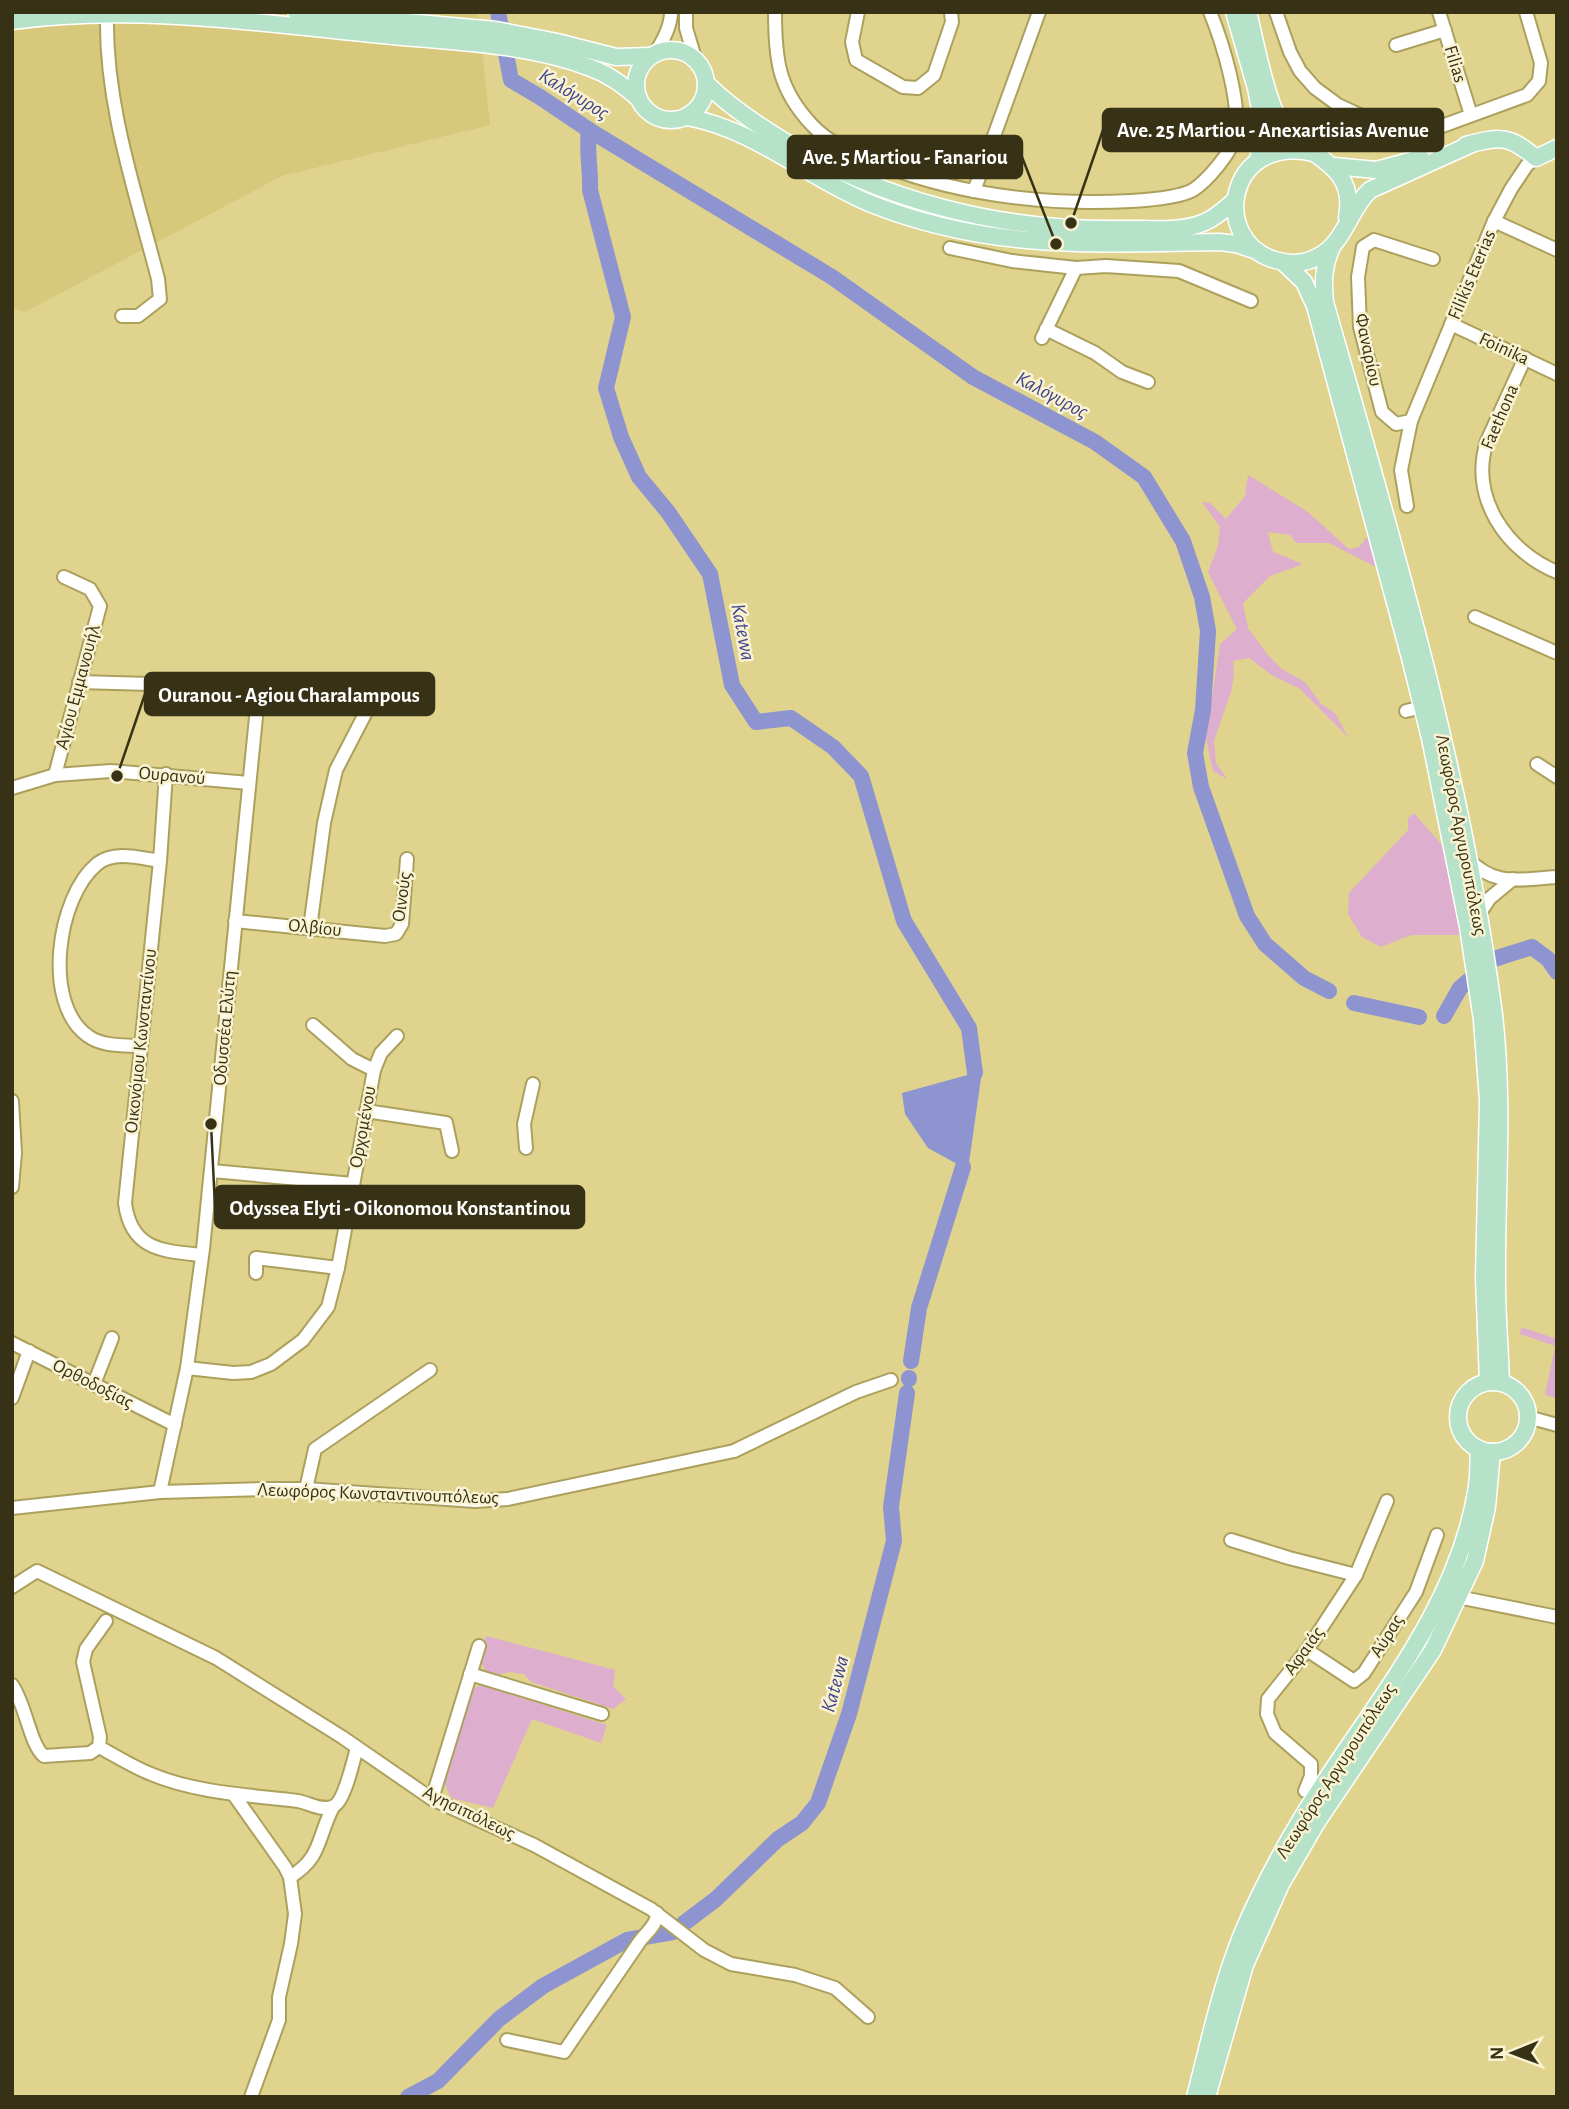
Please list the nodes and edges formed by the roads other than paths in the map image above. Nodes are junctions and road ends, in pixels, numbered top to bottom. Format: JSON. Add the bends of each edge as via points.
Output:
{"nodes":[{"id":1,"x":296,"y":12,"type":"edge"},
{"id":2,"x":671,"y":12,"type":"edge"},
{"id":3,"x":686,"y":12,"type":"edge"},
{"id":4,"x":775,"y":12,"type":"edge"},
{"id":5,"x":858,"y":12,"type":"edge"},
{"id":6,"x":951,"y":12,"type":"edge"},
{"id":7,"x":1039,"y":12,"type":"edge"},
{"id":8,"x":1210,"y":12,"type":"edge"},
{"id":9,"x":1234,"y":12,"type":"edge"},
{"id":10,"x":1248,"y":12,"type":"edge"},
{"id":11,"x":1276,"y":12,"type":"edge"},
{"id":12,"x":1439,"y":12,"type":"edge"},
{"id":13,"x":1526,"y":12,"type":"edge"},
{"id":14,"x":107,"y":15,"type":"junction"},
{"id":15,"x":12,"y":21,"type":"edge"},
{"id":16,"x":1445,"y":30,"type":"junction"},
{"id":17,"x":503,"y":39,"type":"junction"},
{"id":18,"x":1396,"y":45,"type":"dead end"},
{"id":19,"x":653,"y":54,"type":"junction"},
{"id":20,"x":695,"y":58,"type":"junction"},
{"id":21,"x":707,"y":84,"type":"junction"},
{"id":22,"x":639,"y":99,"type":"junction"},
{"id":23,"x":1471,"y":115,"type":"junction"},
{"id":24,"x":687,"y":117,"type":"junction"},
{"id":25,"x":1474,"y":143,"type":"junction"},
{"id":26,"x":1557,"y":148,"type":"edge"},
{"id":27,"x":1314,"y":153,"type":"junction"},
{"id":28,"x":1536,"y":158,"type":"junction"},
{"id":29,"x":1258,"y":159,"type":"junction"},
{"id":30,"x":1334,"y":166,"type":"junction"},
{"id":31,"x":974,"y":191,"type":"junction"},
{"id":32,"x":1235,"y":200,"type":"junction"},
{"id":33,"x":1494,"y":221,"type":"junction"},
{"id":34,"x":1346,"y":226,"type":"junction"},
{"id":35,"x":1332,"y":247,"type":"junction"},
{"id":36,"x":950,"y":248,"type":"dead end"},
{"id":37,"x":1557,"y":250,"type":"edge"},
{"id":38,"x":1257,"y":251,"type":"junction"},
{"id":39,"x":1433,"y":259,"type":"dead end"},
{"id":40,"x":1283,"y":262,"type":"junction"},
{"id":41,"x":1076,"y":268,"type":"junction"},
{"id":42,"x":1251,"y":301,"type":"dead end"},
{"id":43,"x":1320,"y":304,"type":"junction"},
{"id":44,"x":122,"y":316,"type":"dead end"},
{"id":45,"x":1451,"y":324,"type":"junction"},
{"id":46,"x":1525,"y":358,"type":"junction"},
{"id":47,"x":1557,"y":374,"type":"edge"},
{"id":48,"x":1148,"y":382,"type":"dead end"},
{"id":49,"x":1411,"y":421,"type":"junction"},
{"id":50,"x":1407,"y":506,"type":"dead end"},
{"id":51,"x":1557,"y":572,"type":"edge"},
{"id":52,"x":64,"y":578,"type":"dead end"},
{"id":53,"x":1475,"y":617,"type":"dead end"},
{"id":54,"x":1557,"y":653,"type":"edge"},
{"id":55,"x":79,"y":682,"type":"junction"},
{"id":56,"x":345,"y":689,"type":"dead end"},
{"id":57,"x":1536,"y":764,"type":"dead end"},
{"id":58,"x":166,"y":774,"type":"junction"},
{"id":59,"x":55,"y":775,"type":"junction"},
{"id":60,"x":1557,"y":777,"type":"edge"},
{"id":61,"x":249,"y":783,"type":"junction"},
{"id":62,"x":12,"y":788,"type":"edge"},
{"id":63,"x":1467,"y":858,"type":"junction"},
{"id":64,"x":407,"y":859,"type":"dead end"},
{"id":65,"x":160,"y":861,"type":"junction"},
{"id":66,"x":1557,"y":877,"type":"edge"},
{"id":67,"x":1513,"y":879,"type":"junction"},
{"id":68,"x":235,"y":921,"type":"junction"},
{"id":69,"x":1473,"y":922,"type":"junction"},
{"id":70,"x":310,"y":928,"type":"junction"},
{"id":71,"x":396,"y":934,"type":"joint"},
{"id":72,"x":313,"y":1025,"type":"dead end"},
{"id":73,"x":337,"y":1027,"type":"dead end"},
{"id":74,"x":397,"y":1036,"type":"dead end"},
{"id":75,"x":327,"y":1037,"type":"junction"},
{"id":76,"x":141,"y":1046,"type":"junction"},
{"id":77,"x":374,"y":1070,"type":"junction"},
{"id":78,"x":533,"y":1084,"type":"dead end"},
{"id":79,"x":12,"y":1101,"type":"edge"},
{"id":80,"x":366,"y":1111,"type":"junction"},
{"id":81,"x":526,"y":1148,"type":"dead end"},
{"id":82,"x":452,"y":1151,"type":"dead end"},
{"id":83,"x":13,"y":1153,"type":"edge"},
{"id":84,"x":212,"y":1171,"type":"junction"},
{"id":85,"x":353,"y":1184,"type":"junction"},
{"id":86,"x":12,"y":1187,"type":"edge"},
{"id":87,"x":202,"y":1255,"type":"junction"},
{"id":88,"x":338,"y":1268,"type":"junction"},
{"id":89,"x":256,"y":1273,"type":"dead end"},
{"id":90,"x":112,"y":1338,"type":"dead end"},
{"id":91,"x":12,"y":1343,"type":"edge"},
{"id":92,"x":29,"y":1351,"type":"junction"},
{"id":93,"x":187,"y":1368,"type":"junction"},
{"id":94,"x":430,"y":1370,"type":"dead end"},
{"id":95,"x":891,"y":1380,"type":"dead end"},
{"id":96,"x":1495,"y":1382,"type":"junction"},
{"id":97,"x":94,"y":1384,"type":"junction"},
{"id":98,"x":12,"y":1398,"type":"edge"},
{"id":99,"x":1528,"y":1417,"type":"junction"},
{"id":100,"x":175,"y":1425,"type":"junction"},
{"id":101,"x":1557,"y":1425,"type":"edge"},
{"id":102,"x":1486,"y":1451,"type":"junction"},
{"id":103,"x":306,"y":1489,"type":"junction"},
{"id":104,"x":160,"y":1492,"type":"junction"},
{"id":105,"x":1387,"y":1501,"type":"dead end"},
{"id":106,"x":12,"y":1508,"type":"edge"},
{"id":107,"x":1437,"y":1535,"type":"dead end"},
{"id":108,"x":1231,"y":1540,"type":"dead end"},
{"id":109,"x":1356,"y":1575,"type":"junction"},
{"id":110,"x":12,"y":1587,"type":"edge"},
{"id":111,"x":1458,"y":1597,"type":"junction"},
{"id":112,"x":1557,"y":1617,"type":"edge"},
{"id":113,"x":106,"y":1621,"type":"dead end"},
{"id":114,"x":479,"y":1646,"type":"dead end"},
{"id":115,"x":1307,"y":1650,"type":"junction"},
{"id":116,"x":470,"y":1674,"type":"junction"},
{"id":117,"x":12,"y":1685,"type":"edge"},
{"id":118,"x":602,"y":1714,"type":"dead end"},
{"id":119,"x":99,"y":1747,"type":"junction"},
{"id":120,"x":357,"y":1748,"type":"junction"},
{"id":121,"x":1305,"y":1791,"type":"dead end"},
{"id":122,"x":234,"y":1795,"type":"junction"},
{"id":123,"x":432,"y":1799,"type":"junction"},
{"id":124,"x":333,"y":1807,"type":"junction"},
{"id":125,"x":290,"y":1877,"type":"junction"},
{"id":126,"x":657,"y":1913,"type":"junction"},
{"id":127,"x":868,"y":2017,"type":"dead end"},
{"id":128,"x":507,"y":2040,"type":"dead end"},
{"id":129,"x":250,"y":2097,"type":"edge"},
{"id":130,"x":1195,"y":2097,"type":"edge"},
{"id":131,"x":1207,"y":2097,"type":"edge"}],
"edges":[{"from":1,"to":17,"type":"main road"},
{"from":2,"to":19,"type":"street","via":[[663,41]]},
{"from":3,"to":20,"type":"street"},
{"from":4,"to":31,"type":"street","via":[[775,52],[784,83],[813,126],[839,148],[900,173]]},
{"from":5,"to":6,"type":"street","via":[[852,43],[856,60],[903,87],[918,88],[934,75],[952,22]]},
{"from":7,"to":31,"type":"street"},
{"from":8,"to":31,"type":"street","via":[[1237,110],[1235,137],[1224,160],[1193,190],[1156,199],[1094,203]]},
{"from":9,"to":29,"type":"main road","via":[[1265,131]]},
{"from":10,"to":27,"type":"main road","via":[[1273,109],[1288,135]]},
{"from":11,"to":23,"type":"street","via":[[1300,71],[1338,105],[1396,132],[1423,132]]},
{"from":12,"to":16,"type":"street","name":"Filias"},
{"from":13,"to":23,"type":"street","via":[[1541,63],[1539,81],[1527,95]]},
{"from":14,"to":15,"type":"main road"},
{"from":14,"to":17,"type":"main road"},
{"from":14,"to":44,"type":"street","via":[[114,104],[160,299],[138,316]]},
{"from":16,"to":18,"type":"street"},
{"from":16,"to":23,"type":"street","name":"Filias"},
{"from":17,"to":19,"type":"main road","via":[[615,57]]},
{"from":17,"to":22,"type":"main road","via":[[613,77]]},
{"from":19,"to":20,"type":"main road","via":[[674,49]]},
{"from":19,"to":22,"type":"main road","via":[[639,70]]},
{"from":20,"to":21,"type":"main road"},
{"from":21,"to":24,"type":"main road","via":[[705,97]]},
{"from":21,"to":32,"type":"main road","via":[[746,117],[826,165],[904,197],[960,213],[1076,228],[1184,227],[1205,222]]},
{"from":22,"to":24,"type":"main road","via":[[660,118]]},
{"from":24,"to":38,"type":"main road","via":[[742,134],[859,198],[955,230],[1053,243],[1220,242]]},
{"from":25,"to":28,"type":"main road","via":[[1509,139]]},
{"from":25,"to":30,"type":"main road","via":[[1376,170]]},
{"from":25,"to":34,"type":"main road","via":[[1370,190]]},
{"from":26,"to":28,"type":"main road","name":"Filikis Eterias"},
{"from":27,"to":29,"type":"main road","via":[[1295,148]]},
{"from":27,"to":30,"type":"main road"},
{"from":28,"to":33,"type":"street","name":"Filikis Eterias","via":[[1511,189]]},
{"from":29,"to":32,"type":"main road","via":[[1243,177]]},
{"from":30,"to":34,"type":"main road","via":[[1345,184]]},
{"from":32,"to":38,"type":"main road","via":[[1240,228]]},
{"from":33,"to":37,"type":"street"},
{"from":33,"to":45,"type":"street","name":"Filikis Eterias"},
{"from":34,"to":35,"type":"main road"},
{"from":35,"to":40,"type":"main road","via":[[1317,257]]},
{"from":35,"to":43,"type":"main road","via":[[1325,261]]},
{"from":36,"to":41,"type":"street"},
{"from":38,"to":40,"type":"main road"},
{"from":39,"to":49,"type":"street","name":"Φαναρίου","via":[[1374,240],[1363,247],[1357,277],[1360,327],[1382,412],[1396,424]]},
{"from":40,"to":43,"type":"main road"},
{"from":41,"to":42,"type":"street","via":[[1179,271]]},
{"from":41,"to":48,"type":"street","via":[[1044,334],[1096,353],[1122,372]]},
{"from":43,"to":63,"type":"main road","name":"Λεωφόρος Αργυρουπόλεως","via":[[1380,490],[1418,632]]},
{"from":43,"to":69,"type":"main road","name":"Λεωφόρος Αργυρουπόλεως","via":[[1414,709]]},
{"from":45,"to":46,"type":"street","name":"Foinika"},
{"from":45,"to":49,"type":"street","name":"Filikis Eterias"},
{"from":46,"to":47,"type":"street","name":"Foinika"},
{"from":46,"to":51,"type":"street","name":"Faethona","via":[[1488,441],[1483,472],[1498,526],[1519,549]]},
{"from":49,"to":50,"type":"street","name":"Filikis Eterias","via":[[1401,470]]},
{"from":52,"to":55,"type":"street","name":"Αγίου Εμμανουήλ","via":[[90,589],[100,606]]},
{"from":53,"to":54,"type":"street"},
{"from":55,"to":59,"type":"street","name":"Αγίου Εμμανουήλ"},
{"from":55,"to":61,"type":"street","name":"Οδυσσέα Ελύτη","via":[[259,687]]},
{"from":56,"to":70,"type":"street","via":[[365,714],[336,770]]},
{"from":57,"to":60,"type":"street"},
{"from":58,"to":59,"type":"street","name":"Ουρανού"},
{"from":58,"to":61,"type":"street","name":"Ουρανού"},
{"from":58,"to":65,"type":"street","name":"Οικονόμου Κωνσταντίνου"},
{"from":59,"to":62,"type":"street","name":"Ουρανού"},
{"from":61,"to":68,"type":"street","name":"Οδυσσέα Ελύτη"},
{"from":63,"to":67,"type":"street","via":[[1480,872]]},
{"from":63,"to":69,"type":"main road","name":"Λεωφόρος Αργυρουπόλεως"},
{"from":64,"to":71,"type":"street","name":"Οινούς","via":[[402,924]]},
{"from":65,"to":76,"type":"street","name":"Οικονόμου Κωνσταντίνου"},
{"from":65,"to":76,"type":"street","via":[[119,855],[98,863],[77,889],[64,924],[59,962],[72,1018],[87,1036],[103,1044]]},
{"from":66,"to":67,"type":"street"},
{"from":67,"to":69,"type":"street","via":[[1490,898]]},
{"from":68,"to":70,"type":"street","name":"Ολβίου"},
{"from":68,"to":84,"type":"street","name":"Οδυσσέα Ελύτη"},
{"from":69,"to":96,"type":"main road","name":"Λεωφόρος Αργυρουπόλεως","via":[[1500,1101]]},
{"from":70,"to":71,"type":"street","name":"Ολβίου"},
{"from":72,"to":75,"type":"street"},
{"from":73,"to":75,"type":"street"},
{"from":74,"to":77,"type":"street","name":"Ορχομένου"},
{"from":75,"to":77,"type":"street","via":[[352,1059]]},
{"from":76,"to":87,"type":"street","name":"Οικονόμου Κωνσταντίνου","via":[[125,1203],[129,1223],[152,1247]]},
{"from":77,"to":80,"type":"street","name":"Ορχομένου"},
{"from":78,"to":81,"type":"street","via":[[524,1124]]},
{"from":79,"to":83,"type":"street"},
{"from":80,"to":82,"type":"street","via":[[446,1123]]},
{"from":80,"to":85,"type":"street","name":"Ορχομένου"},
{"from":83,"to":86,"type":"street"},
{"from":84,"to":85,"type":"street"},
{"from":84,"to":87,"type":"street","name":"Οδυσσέα Ελύτη"},
{"from":85,"to":88,"type":"street","name":"Ορχομένου"},
{"from":87,"to":93,"type":"street","name":"Οδυσσέα Ελύτη"},
{"from":88,"to":89,"type":"street","via":[[256,1258]]},
{"from":88,"to":93,"type":"street","name":"Ορχομένου","via":[[328,1307],[289,1353],[251,1371]]},
{"from":90,"to":97,"type":"street"},
{"from":91,"to":92,"type":"street","name":"Ορθοδοξίας"},
{"from":92,"to":97,"type":"street","name":"Ορθοδοξίας"},
{"from":92,"to":98,"type":"street"},
{"from":93,"to":100,"type":"street","name":"Οδυσσέα Ελύτη"},
{"from":94,"to":103,"type":"street","via":[[315,1448]]},
{"from":95,"to":103,"type":"street","name":"Λεωφόρος Κωνσταντινουπόλεως","via":[[734,1451],[508,1499],[475,1501]]},
{"from":96,"to":99,"type":"main road","via":[[1520,1393]]},
{"from":96,"to":102,"type":"main road","via":[[1468,1392],[1458,1412],[1463,1434]]},
{"from":97,"to":100,"type":"street","name":"Ορθοδοξίας"},
{"from":99,"to":101,"type":"street"},
{"from":99,"to":102,"type":"main road","via":[[1519,1441]]},
{"from":100,"to":104,"type":"street","name":"Οδυσσέα Ελύτη"},
{"from":102,"to":111,"type":"main road","name":"Λεωφόρος Αργυρουπόλεως","via":[[1487,1507],[1475,1561]]},
{"from":102,"to":130,"type":"main road","name":"Λεωφόρος Αργυρουπόλεως","via":[[1463,1544],[1410,1657],[1302,1817],[1262,1890],[1237,1949]]},
{"from":103,"to":104,"type":"street","name":"Λεωφόρος Κωνσταντινουπόλεως"},
{"from":104,"to":106,"type":"street","name":"Λεωφόρος Κωνσταντινουπόλεως"},
{"from":105,"to":109,"type":"street","name":"Αφαιάς"},
{"from":107,"to":115,"type":"street","name":"Αύρας","via":[[1416,1591],[1364,1673],[1354,1681]]},
{"from":108,"to":109,"type":"street"},
{"from":109,"to":115,"type":"street","name":"Αφαιάς"},
{"from":110,"to":120,"type":"street","name":"Αγησιπόλεως","via":[[37,1571],[216,1658]]},
{"from":111,"to":112,"type":"street"},
{"from":111,"to":131,"type":"main road","name":"Λεωφόρος Αργυρουπόλεως","via":[[1433,1650],[1280,1884],[1245,1965]]},
{"from":113,"to":119,"type":"street","via":[[86,1649],[83,1662]]},
{"from":114,"to":116,"type":"street"},
{"from":115,"to":121,"type":"street","name":"Αφαιάς","via":[[1268,1699],[1267,1714],[1275,1732],[1311,1764]]},
{"from":116,"to":118,"type":"street"},
{"from":116,"to":123,"type":"street"},
{"from":117,"to":119,"type":"street","via":[[26,1712],[36,1750],[44,1756],[90,1753]]},
{"from":119,"to":122,"type":"street","via":[[153,1775]]},
{"from":120,"to":123,"type":"street","name":"Αγησιπόλεως"},
{"from":120,"to":124,"type":"street","via":[[340,1800]]},
{"from":122,"to":124,"type":"street"},
{"from":122,"to":125,"type":"street"},
{"from":123,"to":126,"type":"street","name":"Αγησιπόλεως","via":[[534,1845]]},
{"from":124,"to":125,"type":"street","via":[[313,1858]]},
{"from":125,"to":129,"type":"street","via":[[295,1914],[279,2020]]},
{"from":126,"to":127,"type":"street","name":"Αγησιπόλεως","via":[[704,1950],[731,1964],[795,1975],[835,1988]]},
{"from":126,"to":128,"type":"street","via":[[652,1927],[564,2052]]}]}
